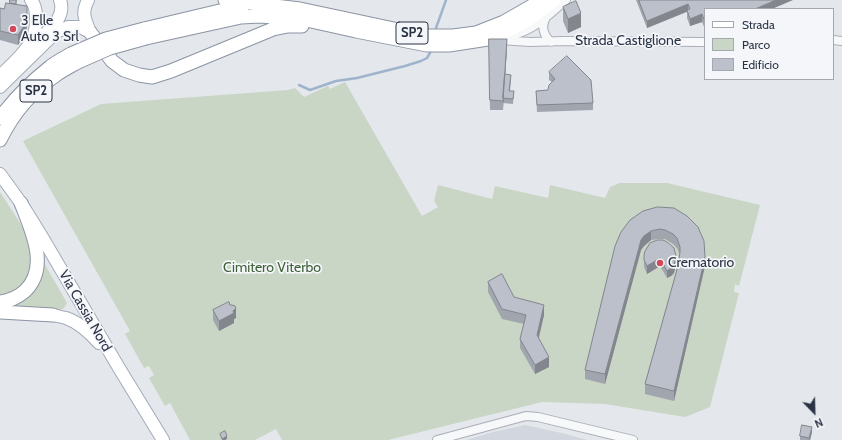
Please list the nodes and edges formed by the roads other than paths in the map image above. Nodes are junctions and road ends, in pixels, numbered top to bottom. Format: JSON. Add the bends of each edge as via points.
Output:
{"nodes":[{"id":1,"x":31,"y":0,"type":"edge"},
{"id":2,"x":60,"y":0,"type":"edge"},
{"id":3,"x":88,"y":0,"type":"edge"},
{"id":4,"x":224,"y":0,"type":"edge"},
{"id":5,"x":538,"y":0,"type":"edge"},
{"id":6,"x":554,"y":0,"type":"edge"},
{"id":7,"x":566,"y":0,"type":"edge"},
{"id":8,"x":272,"y":4,"type":"edge"},
{"id":9,"x":546,"y":16,"type":"junction"},
{"id":10,"x":356,"y":31,"type":"junction"},
{"id":11,"x":90,"y":32,"type":"junction"},
{"id":12,"x":145,"y":33,"type":"junction"},
{"id":13,"x":512,"y":35,"type":"dead end"},
{"id":14,"x":493,"y":40,"type":"junction"},
{"id":15,"x":550,"y":42,"type":"junction"},
{"id":16,"x":704,"y":42,"type":"edge"},
{"id":17,"x":27,"y":49,"type":"junction"},
{"id":18,"x":74,"y":58,"type":"junction"},
{"id":19,"x":0,"y":76,"type":"edge"},
{"id":20,"x":0,"y":87,"type":"edge"},
{"id":21,"x":0,"y":118,"type":"edge"},
{"id":22,"x":2,"y":135,"type":"edge"},
{"id":23,"x":3,"y":178,"type":"edge"},
{"id":24,"x":21,"y":203,"type":"junction"},
{"id":25,"x":75,"y":294,"type":"junction"},
{"id":26,"x":0,"y":302,"type":"edge"},
{"id":27,"x":0,"y":312,"type":"edge"},
{"id":28,"x":53,"y":315,"type":"junction"},
{"id":29,"x":119,"y":368,"type":"junction"},
{"id":30,"x":163,"y":439,"type":"edge"},
{"id":31,"x":437,"y":440,"type":"edge"},
{"id":32,"x":633,"y":440,"type":"edge"}],
"edges":[{"from":1,"to":17,"type":"main road","via":[[36,11],[37,23]]},
{"from":2,"to":17,"type":"main road","via":[[61,12],[58,21]]},
{"from":3,"to":11,"type":"main road","via":[[84,16]]},
{"from":4,"to":8,"type":"highway","number":"SP2"},
{"from":5,"to":8,"type":"highway","number":"SP2","via":[[504,22],[476,33],[453,36],[427,36]]},
{"from":6,"to":14,"type":"highway","number":"SP2","via":[[529,19]]},
{"from":7,"to":9,"type":"street"},
{"from":8,"to":12,"type":"highway","number":"SP2","via":[[228,9]]},
{"from":9,"to":13,"type":"street","via":[[530,28]]},
{"from":9,"to":15,"type":"street","via":[[543,30]]},
{"from":10,"to":11,"type":"highway","via":[[302,26],[273,29],[152,77],[124,70],[112,61]]},
{"from":10,"to":12,"type":"highway","number":"SP2","via":[[302,19],[260,16]]},
{"from":10,"to":14,"type":"highway","number":"SP2","via":[[427,45]]},
{"from":11,"to":20,"type":"main road","via":[[80,27],[68,27],[56,32]]},
{"from":12,"to":18,"type":"highway","number":"SP2","bridge":true,"via":[[110,48]]},
{"from":14,"to":15,"type":"street","name":"Strada Castiglione"},
{"from":15,"to":16,"type":"street","name":"Strada Castiglione"},
{"from":17,"to":19,"type":"main road"},
{"from":18,"to":21,"type":"highway","number":"SP2","via":[[51,66],[15,98]]},
{"from":18,"to":22,"type":"highway","number":"SP2","via":[[22,106]]},
{"from":23,"to":24,"type":"main road","name":"Via Cassia Nord"},
{"from":24,"to":25,"type":"main road","name":"Via Cassia Nord"},
{"from":24,"to":26,"type":"highway","via":[[38,255],[36,271],[31,285],[21,294]]},
{"from":25,"to":28,"type":"main road","via":[[74,304],[70,310]]},
{"from":25,"to":29,"type":"main road","name":"Via Cassia Nord"},
{"from":27,"to":28,"type":"highway"},
{"from":28,"to":29,"type":"main road","via":[[67,318],[93,336]]},
{"from":29,"to":30,"type":"main road","name":"Via Cassia Nord"},
{"from":31,"to":32,"type":"street","via":[[526,416]]}]}
